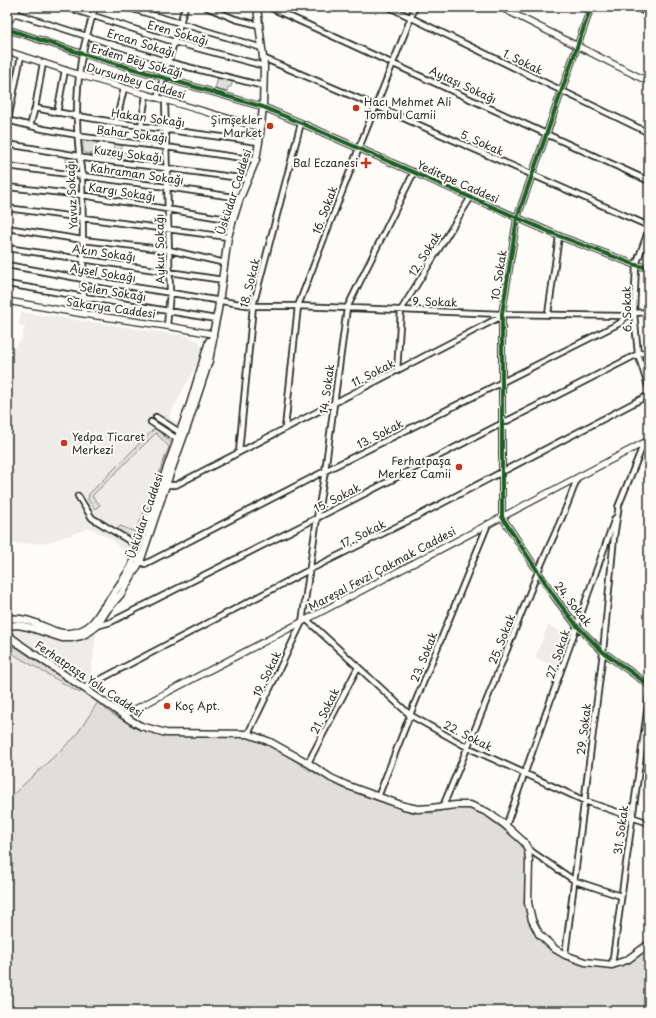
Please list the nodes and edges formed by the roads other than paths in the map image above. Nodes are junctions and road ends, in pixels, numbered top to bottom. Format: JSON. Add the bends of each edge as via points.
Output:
{"nodes":[{"id":1,"x":66,"y":7,"type":"edge"},
{"id":2,"x":95,"y":7,"type":"edge"},
{"id":3,"x":126,"y":7,"type":"edge"},
{"id":4,"x":185,"y":7,"type":"edge"},
{"id":5,"x":206,"y":7,"type":"edge"},
{"id":6,"x":257,"y":7,"type":"edge"},
{"id":7,"x":269,"y":7,"type":"edge"},
{"id":8,"x":389,"y":7,"type":"edge"},
{"id":9,"x":415,"y":7,"type":"edge"},
{"id":10,"x":500,"y":7,"type":"edge"},
{"id":11,"x":591,"y":7,"type":"edge"},
{"id":12,"x":635,"y":7,"type":"edge"},
{"id":13,"x":16,"y":9,"type":"edge"},
{"id":14,"x":649,"y":14,"type":"edge"},
{"id":15,"x":93,"y":16,"type":"junction"},
{"id":16,"x":411,"y":17,"type":"junction"},
{"id":17,"x":180,"y":23,"type":"junction"},
{"id":18,"x":7,"y":24,"type":"edge"},
{"id":19,"x":259,"y":25,"type":"junction"},
{"id":20,"x":7,"y":29,"type":"edge"},
{"id":21,"x":88,"y":36,"type":"junction"},
{"id":22,"x":174,"y":42,"type":"junction"},
{"id":23,"x":577,"y":46,"type":"junction"},
{"id":24,"x":262,"y":48,"type":"junction"},
{"id":25,"x":7,"y":51,"type":"edge"},
{"id":26,"x":83,"y":54,"type":"junction"},
{"id":27,"x":21,"y":56,"type":"junction"},
{"id":28,"x":263,"y":58,"type":"junction"},
{"id":29,"x":168,"y":62,"type":"junction"},
{"id":30,"x":43,"y":63,"type":"junction"},
{"id":31,"x":393,"y":63,"type":"junction"},
{"id":32,"x":264,"y":66,"type":"junction"},
{"id":33,"x":65,"y":70,"type":"junction"},
{"id":34,"x":80,"y":75,"type":"junction"},
{"id":35,"x":163,"y":78,"type":"junction"},
{"id":36,"x":649,"y":82,"type":"edge"},
{"id":37,"x":263,"y":86,"type":"junction"},
{"id":38,"x":124,"y":88,"type":"junction"},
{"id":39,"x":562,"y":90,"type":"junction"},
{"id":40,"x":146,"y":95,"type":"junction"},
{"id":41,"x":157,"y":98,"type":"junction"},
{"id":42,"x":165,"y":100,"type":"junction"},
{"id":43,"x":376,"y":106,"type":"junction"},
{"id":44,"x":263,"y":107,"type":"junction"},
{"id":45,"x":35,"y":108,"type":"junction"},
{"id":46,"x":58,"y":113,"type":"junction"},
{"id":47,"x":78,"y":117,"type":"junction"},
{"id":48,"x":7,"y":120,"type":"edge"},
{"id":49,"x":116,"y":123,"type":"junction"},
{"id":50,"x":301,"y":123,"type":"junction"},
{"id":51,"x":30,"y":126,"type":"junction"},
{"id":52,"x":141,"y":126,"type":"junction"},
{"id":53,"x":261,"y":128,"type":"junction"},
{"id":54,"x":165,"y":129,"type":"junction"},
{"id":55,"x":649,"y":133,"type":"edge"},
{"id":56,"x":546,"y":134,"type":"junction"},
{"id":57,"x":78,"y":135,"type":"junction"},
{"id":58,"x":259,"y":142,"type":"junction"},
{"id":59,"x":7,"y":144,"type":"edge"},
{"id":60,"x":166,"y":147,"type":"junction"},
{"id":61,"x":359,"y":148,"type":"junction"},
{"id":62,"x":79,"y":156,"type":"junction"},
{"id":63,"x":256,"y":160,"type":"junction"},
{"id":64,"x":7,"y":166,"type":"edge"},
{"id":65,"x":166,"y":168,"type":"junction"},
{"id":66,"x":414,"y":172,"type":"junction"},
{"id":67,"x":532,"y":175,"type":"junction"},
{"id":68,"x":82,"y":176,"type":"junction"},
{"id":69,"x":247,"y":180,"type":"junction"},
{"id":70,"x":649,"y":181,"type":"edge"},
{"id":71,"x":167,"y":187,"type":"junction"},
{"id":72,"x":7,"y":188,"type":"edge"},
{"id":73,"x":82,"y":195,"type":"junction"},
{"id":74,"x":240,"y":198,"type":"junction"},
{"id":75,"x":471,"y":198,"type":"junction"},
{"id":76,"x":7,"y":208,"type":"edge"},
{"id":77,"x":168,"y":209,"type":"junction"},
{"id":78,"x":83,"y":218,"type":"junction"},
{"id":79,"x":517,"y":218,"type":"junction"},
{"id":80,"x":233,"y":220,"type":"junction"},
{"id":81,"x":649,"y":227,"type":"edge"},
{"id":82,"x":7,"y":228,"type":"edge"},
{"id":83,"x":168,"y":230,"type":"junction"},
{"id":84,"x":558,"y":236,"type":"junction"},
{"id":85,"x":228,"y":237,"type":"junction"},
{"id":86,"x":83,"y":240,"type":"junction"},
{"id":87,"x":7,"y":248,"type":"edge"},
{"id":88,"x":168,"y":250,"type":"junction"},
{"id":89,"x":83,"y":259,"type":"junction"},
{"id":90,"x":225,"y":263,"type":"junction"},
{"id":91,"x":7,"y":265,"type":"edge"},
{"id":92,"x":636,"y":265,"type":"junction"},
{"id":93,"x":649,"y":268,"type":"edge"},
{"id":94,"x":169,"y":272,"type":"junction"},
{"id":95,"x":83,"y":279,"type":"junction"},
{"id":96,"x":222,"y":280,"type":"junction"},
{"id":97,"x":7,"y":284,"type":"edge"},
{"id":98,"x":170,"y":292,"type":"junction"},
{"id":99,"x":84,"y":297,"type":"junction"},
{"id":100,"x":7,"y":301,"type":"edge"},
{"id":101,"x":220,"y":301,"type":"junction"},
{"id":102,"x":29,"y":305,"type":"junction"},
{"id":103,"x":7,"y":306,"type":"edge"},
{"id":104,"x":253,"y":306,"type":"junction"},
{"id":105,"x":298,"y":306,"type":"junction"},
{"id":106,"x":347,"y":308,"type":"junction"},
{"id":107,"x":401,"y":310,"type":"junction"},
{"id":108,"x":168,"y":311,"type":"junction"},
{"id":109,"x":649,"y":312,"type":"edge"},
{"id":110,"x":84,"y":314,"type":"junction"},
{"id":111,"x":548,"y":314,"type":"junction"},
{"id":112,"x":634,"y":314,"type":"junction"},
{"id":113,"x":502,"y":315,"type":"junction"},
{"id":114,"x":626,"y":316,"type":"junction"},
{"id":115,"x":216,"y":318,"type":"junction"},
{"id":116,"x":167,"y":326,"type":"junction"},
{"id":117,"x":213,"y":334,"type":"junction"},
{"id":118,"x":649,"y":351,"type":"edge"},
{"id":119,"x":638,"y":354,"type":"junction"},
{"id":120,"x":397,"y":371,"type":"junction"},
{"id":121,"x":503,"y":382,"type":"junction"},
{"id":122,"x":649,"y":388,"type":"edge"},
{"id":123,"x":649,"y":395,"type":"edge"},
{"id":124,"x":334,"y":403,"type":"junction"},
{"id":125,"x":156,"y":417,"type":"dead end"},
{"id":126,"x":151,"y":422,"type":"dead end"},
{"id":127,"x":502,"y":423,"type":"junction"},
{"id":128,"x":285,"y":428,"type":"junction"},
{"id":129,"x":182,"y":433,"type":"junction"},
{"id":130,"x":180,"y":440,"type":"junction"},
{"id":131,"x":646,"y":442,"type":"edge"},
{"id":132,"x":239,"y":452,"type":"junction"},
{"id":133,"x":325,"y":471,"type":"junction"},
{"id":134,"x":502,"y":472,"type":"junction"},
{"id":135,"x":577,"y":478,"type":"junction"},
{"id":136,"x":166,"y":485,"type":"junction"},
{"id":137,"x":78,"y":496,"type":"dead end"},
{"id":138,"x":619,"y":505,"type":"junction"},
{"id":139,"x":502,"y":517,"type":"junction"},
{"id":140,"x":152,"y":518,"type":"junction"},
{"id":141,"x":317,"y":518,"type":"junction"},
{"id":142,"x":488,"y":524,"type":"junction"},
{"id":143,"x":138,"y":546,"type":"junction"},
{"id":144,"x":134,"y":558,"type":"junction"},
{"id":145,"x":140,"y":562,"type":"junction"},
{"id":146,"x":309,"y":570,"type":"junction"},
{"id":147,"x":538,"y":572,"type":"junction"},
{"id":148,"x":7,"y":619,"type":"edge"},
{"id":149,"x":304,"y":620,"type":"junction"},
{"id":150,"x":7,"y":626,"type":"edge"},
{"id":151,"x":97,"y":626,"type":"junction"},
{"id":152,"x":577,"y":626,"type":"junction"},
{"id":153,"x":7,"y":635,"type":"edge"},
{"id":154,"x":7,"y":639,"type":"edge"},
{"id":155,"x":18,"y":643,"type":"junction"},
{"id":156,"x":603,"y":652,"type":"junction"},
{"id":157,"x":358,"y":667,"type":"junction"},
{"id":158,"x":649,"y":685,"type":"edge"},
{"id":159,"x":84,"y":688,"type":"junction"},
{"id":160,"x":649,"y":697,"type":"edge"},
{"id":161,"x":410,"y":715,"type":"junction"},
{"id":162,"x":124,"y":716,"type":"junction"},
{"id":163,"x":248,"y":734,"type":"junction"},
{"id":164,"x":468,"y":748,"type":"junction"},
{"id":165,"x":308,"y":763,"type":"junction"},
{"id":166,"x":525,"y":773,"type":"junction"},
{"id":167,"x":378,"y":797,"type":"junction"},
{"id":168,"x":585,"y":801,"type":"junction"},
{"id":169,"x":443,"y":806,"type":"junction"},
{"id":170,"x":632,"y":818,"type":"junction"},
{"id":171,"x":649,"y":823,"type":"edge"},
{"id":172,"x":506,"y":826,"type":"junction"},
{"id":173,"x":528,"y":849,"type":"junction"},
{"id":174,"x":575,"y":881,"type":"junction"},
{"id":175,"x":621,"y":896,"type":"junction"},
{"id":176,"x":649,"y":944,"type":"edge"},
{"id":177,"x":566,"y":955,"type":"junction"},
{"id":178,"x":612,"y":965,"type":"junction"}],
"edges":[{"from":1,"to":15,"type":"street","name":"Eren Sokağı"},
{"from":2,"to":15,"type":"street","name":"Yavuz Sokağı"},
{"from":3,"to":17,"type":"street"},
{"from":4,"to":17,"type":"street"},
{"from":5,"to":19,"type":"street","via":[[235,19]]},
{"from":6,"to":19,"type":"main road","name":"Üsküdar Caddesi"},
{"from":7,"to":31,"type":"street","name":"Aytaşı Sokağı"},
{"from":8,"to":16,"type":"street","name":"1. Sokak"},
{"from":9,"to":16,"type":"street","name":"16. Sokak"},
{"from":10,"to":23,"type":"street"},
{"from":11,"to":23,"type":"street","name":"10. Sokak"},
{"from":12,"to":14,"type":"street"},
{"from":13,"to":18,"type":"street"},
{"from":13,"to":21,"type":"street","name":"Ercan Sokağı"},
{"from":15,"to":21,"type":"street","name":"Yavuz Sokağı"},
{"from":15,"to":22,"type":"street","name":"Eren Sokağı"},
{"from":16,"to":31,"type":"street","name":"16. Sokak"},
{"from":16,"to":39,"type":"street","name":"1. Sokak"},
{"from":17,"to":22,"type":"street"},
{"from":17,"to":24,"type":"street"},
{"from":19,"to":24,"type":"main road","name":"Üsküdar Caddesi"},
{"from":20,"to":26,"type":"street","name":"Erdem Bey Sokağı"},
{"from":21,"to":26,"type":"street","name":"Yavuz Sokağı"},
{"from":21,"to":29,"type":"street","name":"Ercan Sokağı"},
{"from":22,"to":29,"type":"street"},
{"from":22,"to":32,"type":"street","name":"Eren Sokağı"},
{"from":23,"to":36,"type":"street"},
{"from":23,"to":39,"type":"street","name":"10. Sokak"},
{"from":24,"to":28,"type":"main road","name":"Üsküdar Caddesi"},
{"from":25,"to":27,"type":"street","name":"Dursunbey Caddesi"},
{"from":26,"to":34,"type":"street","name":"Yavuz Sokağı"},
{"from":26,"to":35,"type":"street","name":"Erdem Bey Sokağı"},
{"from":27,"to":30,"type":"street","name":"Dursunbey Caddesi"},
{"from":27,"to":48,"type":"street"},
{"from":28,"to":32,"type":"main road","name":"Üsküdar Caddesi"},
{"from":28,"to":43,"type":"street","name":"5. Sokak"},
{"from":29,"to":35,"type":"street"},
{"from":29,"to":37,"type":"street","name":"Ercan Sokağı"},
{"from":30,"to":33,"type":"street","name":"Dursunbey Caddesi"},
{"from":30,"to":45,"type":"street"},
{"from":31,"to":43,"type":"street","name":"16. Sokak"},
{"from":31,"to":56,"type":"street","name":"Aytaşı Sokağı"},
{"from":32,"to":37,"type":"main road","name":"Üsküdar Caddesi"},
{"from":33,"to":34,"type":"street","name":"Dursunbey Caddesi"},
{"from":33,"to":46,"type":"street"},
{"from":34,"to":38,"type":"street","name":"Dursunbey Caddesi"},
{"from":34,"to":47,"type":"street","name":"Yavuz Sokağı"},
{"from":35,"to":41,"type":"street"},
{"from":35,"to":44,"type":"street","name":"Erdem Bey Sokağı"},
{"from":37,"to":44,"type":"main road","name":"Üsküdar Caddesi"},
{"from":38,"to":40,"type":"street","name":"Dursunbey Caddesi"},
{"from":38,"to":49,"type":"street"},
{"from":39,"to":55,"type":"street","name":"1. Sokak"},
{"from":39,"to":56,"type":"street","name":"10. Sokak"},
{"from":40,"to":41,"type":"street","name":"Dursunbey Caddesi"},
{"from":40,"to":52,"type":"street"},
{"from":41,"to":42,"type":"street","name":"Dursunbey Caddesi"},
{"from":42,"to":53,"type":"street","name":"Dursunbey Caddesi"},
{"from":42,"to":54,"type":"street","name":"Aykut Sokağı"},
{"from":43,"to":61,"type":"street","name":"16. Sokak"},
{"from":43,"to":67,"type":"street","name":"5. Sokak"},
{"from":44,"to":50,"type":"street","name":"Yeditepe Caddesi"},
{"from":44,"to":53,"type":"main road","name":"Üsküdar Caddesi"},
{"from":45,"to":46,"type":"street","name":"Hakan Sokağı"},
{"from":45,"to":51,"type":"street"},
{"from":46,"to":47,"type":"street","name":"Hakan Sokağı"},
{"from":47,"to":49,"type":"street","name":"Hakan Sokağı"},
{"from":47,"to":57,"type":"street","name":"Yavuz Sokağı"},
{"from":48,"to":51,"type":"street","name":"Bahar Sokağı"},
{"from":49,"to":52,"type":"street","name":"Hakan Sokağı"},
{"from":50,"to":61,"type":"street","name":"Yeditepe Caddesi"},
{"from":50,"to":104,"type":"street","name":"18. Sokak"},
{"from":51,"to":57,"type":"street","name":"Bahar Sokağı"},
{"from":52,"to":54,"type":"street","name":"Hakan Sokağı"},
{"from":53,"to":58,"type":"main road","name":"Üsküdar Caddesi"},
{"from":54,"to":58,"type":"street","name":"Hakan Sokağı"},
{"from":54,"to":60,"type":"street","name":"Aykut Sokağı"},
{"from":56,"to":67,"type":"street","name":"10. Sokak"},
{"from":56,"to":70,"type":"street","name":"Aytaşı Sokağı"},
{"from":57,"to":60,"type":"street","name":"Bahar Sokağı"},
{"from":57,"to":62,"type":"street","name":"Yavuz Sokağı"},
{"from":58,"to":63,"type":"main road","name":"Üsküdar Caddesi"},
{"from":59,"to":62,"type":"street","name":"Kuzey Sokağı"},
{"from":60,"to":63,"type":"street","name":"Bahar Sokağı"},
{"from":60,"to":65,"type":"street","name":"Aykut Sokağı"},
{"from":61,"to":66,"type":"street","name":"Yeditepe Caddesi"},
{"from":61,"to":105,"type":"street","name":"16. Sokak"},
{"from":62,"to":65,"type":"street","name":"Kuzey Sokağı"},
{"from":62,"to":68,"type":"street","name":"Yavuz Sokağı"},
{"from":63,"to":69,"type":"main road","name":"Üsküdar Caddesi"},
{"from":64,"to":68,"type":"street","name":"Kahraman Sokağı"},
{"from":65,"to":69,"type":"street","name":"Kuzey Sokağı"},
{"from":65,"to":71,"type":"street","name":"Aykut Sokağı"},
{"from":66,"to":75,"type":"street","name":"Yeditepe Caddesi"},
{"from":66,"to":106,"type":"street","name":"14. Sokak"},
{"from":67,"to":79,"type":"street","name":"10. Sokak"},
{"from":67,"to":81,"type":"street","name":"5. Sokak"},
{"from":68,"to":71,"type":"street","name":"Kahraman Sokağı"},
{"from":68,"to":73,"type":"street","name":"Yavuz Sokağı"},
{"from":69,"to":74,"type":"main road","name":"Üsküdar Caddesi"},
{"from":71,"to":74,"type":"street","name":"Kahraman Sokağı"},
{"from":71,"to":77,"type":"street","name":"Aykut Sokağı"},
{"from":72,"to":73,"type":"street","name":"Kargı Sokağı"},
{"from":73,"to":77,"type":"street","name":"Kargı Sokağı"},
{"from":73,"to":78,"type":"street","name":"Yavuz Sokağı"},
{"from":74,"to":80,"type":"main road","name":"Üsküdar Caddesi"},
{"from":75,"to":79,"type":"street","name":"Yeditepe Caddesi"},
{"from":75,"to":107,"type":"street","name":"12. Sokak"},
{"from":76,"to":78,"type":"street"},
{"from":77,"to":80,"type":"street","name":"Kargı Sokağı"},
{"from":77,"to":83,"type":"street","name":"Aykut Sokağı"},
{"from":78,"to":83,"type":"street"},
{"from":78,"to":86,"type":"street","name":"Yavuz Sokağı"},
{"from":79,"to":84,"type":"street","name":"Yeditepe Caddesi"},
{"from":79,"to":113,"type":"street","name":"10. Sokak"},
{"from":80,"to":85,"type":"main road","name":"Üsküdar Caddesi"},
{"from":81,"to":92,"type":"street","name":"6. Sokak"},
{"from":82,"to":86,"type":"street"},
{"from":83,"to":85,"type":"street"},
{"from":83,"to":88,"type":"street","name":"Aykut Sokağı"},
{"from":84,"to":92,"type":"street","name":"Yeditepe Caddesi"},
{"from":84,"to":111,"type":"street"},
{"from":85,"to":90,"type":"main road","name":"Üsküdar Caddesi"},
{"from":86,"to":88,"type":"street"},
{"from":86,"to":89,"type":"street","name":"Yavuz Sokağı"},
{"from":87,"to":89,"type":"street","name":"Akın Sokağı"},
{"from":88,"to":90,"type":"street"},
{"from":88,"to":94,"type":"street","name":"Aykut Sokağı"},
{"from":89,"to":94,"type":"street","name":"Akın Sokağı"},
{"from":89,"to":95,"type":"street","name":"Yavuz Sokağı"},
{"from":90,"to":96,"type":"main road","name":"Üsküdar Caddesi"},
{"from":91,"to":95,"type":"street","name":"Aysel Sokağı"},
{"from":92,"to":93,"type":"street","name":"Yeditepe Caddesi"},
{"from":92,"to":112,"type":"street","name":"6. Sokak"},
{"from":94,"to":96,"type":"street","name":"Akın Sokağı"},
{"from":94,"to":98,"type":"street","name":"Aykut Sokağı"},
{"from":95,"to":98,"type":"street","name":"Aysel Sokağı"},
{"from":95,"to":99,"type":"street","name":"Yavuz Sokağı"},
{"from":96,"to":101,"type":"main road","name":"Üsküdar Caddesi"},
{"from":97,"to":99,"type":"street","name":"Selen Sokağı"},
{"from":98,"to":101,"type":"street","name":"Aysel Sokağı"},
{"from":98,"to":108,"type":"street","name":"Aykut Sokağı"},
{"from":99,"to":108,"type":"street","name":"Selen Sokağı"},
{"from":99,"to":110,"type":"street","name":"Yavuz Sokağı"},
{"from":100,"to":102,"type":"street","name":"Sakarya Caddesi"},
{"from":101,"to":104,"type":"street","name":"9. Sokak"},
{"from":101,"to":115,"type":"main road","name":"Üsküdar Caddesi"},
{"from":102,"to":103,"type":"street"},
{"from":102,"to":110,"type":"street","name":"Sakarya Caddesi"},
{"from":104,"to":105,"type":"street","name":"9. Sokak"},
{"from":104,"to":132,"type":"street","name":"18. Sokak"},
{"from":105,"to":106,"type":"street","name":"9. Sokak"},
{"from":105,"to":128,"type":"street","name":"16. Sokak"},
{"from":106,"to":107,"type":"street","name":"9. Sokak"},
{"from":106,"to":124,"type":"street","name":"14. Sokak"},
{"from":107,"to":113,"type":"street","name":"9. Sokak"},
{"from":107,"to":120,"type":"street","name":"12. Sokak"},
{"from":108,"to":115,"type":"street","name":"Selen Sokağı"},
{"from":108,"to":116,"type":"street","name":"Aykut Sokağı"},
{"from":109,"to":112,"type":"street","name":"9. Sokak"},
{"from":110,"to":116,"type":"street","name":"Sakarya Caddesi"},
{"from":111,"to":113,"type":"street","name":"9. Sokak"},
{"from":111,"to":114,"type":"street","name":"9. Sokak"},
{"from":112,"to":114,"type":"street","name":"9. Sokak"},
{"from":112,"to":119,"type":"street","name":"6. Sokak"},
{"from":113,"to":120,"type":"street","name":"11. Sokak"},
{"from":113,"to":121,"type":"street","name":"10. Sokak"},
{"from":114,"to":121,"type":"street","name":"13. Sokak","via":[[620,323]]},
{"from":115,"to":117,"type":"main road","name":"Üsküdar Caddesi"},
{"from":116,"to":117,"type":"street","name":"Sakarya Caddesi"},
{"from":117,"to":129,"type":"main road","name":"Üsküdar Caddesi"},
{"from":118,"to":119,"type":"street","name":"15. Sokak"},
{"from":119,"to":122,"type":"street","name":"6. Sokak"},
{"from":119,"to":127,"type":"street","name":"15. Sokak"},
{"from":120,"to":124,"type":"street","name":"11. Sokak"},
{"from":121,"to":127,"type":"street","name":"10. Sokak"},
{"from":121,"to":133,"type":"street","name":"13. Sokak"},
{"from":123,"to":134,"type":"street","name":"17. Sokak"},
{"from":124,"to":128,"type":"street","name":"11. Sokak"},
{"from":124,"to":133,"type":"street","name":"14. Sokak"},
{"from":125,"to":129,"type":"street"},
{"from":126,"to":130,"type":"street"},
{"from":127,"to":134,"type":"street","name":"10. Sokak"},
{"from":127,"to":141,"type":"street","name":"15. Sokak"},
{"from":128,"to":132,"type":"street","name":"11. Sokak"},
{"from":129,"to":130,"type":"main road","name":"Üsküdar Caddesi"},
{"from":130,"to":136,"type":"main road","name":"Üsküdar Caddesi"},
{"from":130,"to":140,"type":"main road","name":"Üsküdar Caddesi"},
{"from":131,"to":135,"type":"street","name":"Mareşal Fevzi Çakmak Caddesi"},
{"from":131,"to":138,"type":"street","name":"27. Sokak"},
{"from":132,"to":136,"type":"street","name":"11. Sokak","via":[[176,485]]},
{"from":133,"to":141,"type":"street","name":"14. Sokak"},
{"from":133,"to":145,"type":"street","name":"13. Sokak","via":[[144,564]]},
{"from":134,"to":139,"type":"street","name":"10. Sokak"},
{"from":134,"to":146,"type":"street","name":"17. Sokak","via":[[412,520]]},
{"from":135,"to":139,"type":"street","name":"Mareşal Fevzi Çakmak Caddesi"},
{"from":135,"to":147,"type":"street","name":"25. Sokak"},
{"from":136,"to":140,"type":"main road","name":"Üsküdar Caddesi"},
{"from":137,"to":143,"type":"street","via":[[92,518]]},
{"from":138,"to":152,"type":"street","name":"27. Sokak"},
{"from":138,"to":156,"type":"street","name":"29. Sokak"},
{"from":139,"to":142,"type":"street","name":"Mareşal Fevzi Çakmak Caddesi"},
{"from":139,"to":147,"type":"street","name":"24. Sokak"},
{"from":140,"to":143,"type":"main road","name":"Üsküdar Caddesi"},
{"from":140,"to":145,"type":"main road","name":"Üsküdar Caddesi"},
{"from":141,"to":146,"type":"street","name":"14. Sokak"},
{"from":141,"to":151,"type":"street","name":"15. Sokak","via":[[110,622]]},
{"from":142,"to":149,"type":"street","name":"Mareşal Fevzi Çakmak Caddesi"},
{"from":142,"to":161,"type":"street","name":"23. Sokak"},
{"from":143,"to":144,"type":"main road","name":"Üsküdar Caddesi"},
{"from":144,"to":145,"type":"street"},
{"from":144,"to":148,"type":"main road","name":"Üsküdar Caddesi","via":[[119,586],[94,622],[86,628],[60,633],[28,620]]},
{"from":145,"to":151,"type":"main road","name":"Üsküdar Caddesi","via":[[121,594]]},
{"from":146,"to":149,"type":"street","name":"14. Sokak"},
{"from":146,"to":159,"type":"street","name":"17. Sokak"},
{"from":147,"to":152,"type":"street","name":"24. Sokak"},
{"from":147,"to":164,"type":"street","name":"25. Sokak"},
{"from":149,"to":157,"type":"street","name":"22. Sokak"},
{"from":149,"to":162,"type":"street","name":"Mareşal Fevzi Çakmak Caddesi"},
{"from":149,"to":163,"type":"street","name":"19. Sokak"},
{"from":150,"to":151,"type":"main road","name":"Üsküdar Caddesi","via":[[28,627],[62,638],[81,636]]},
{"from":152,"to":156,"type":"street","name":"24. Sokak"},
{"from":152,"to":166,"type":"street","name":"27. Sokak"},
{"from":153,"to":155,"type":"main road"},
{"from":154,"to":155,"type":"main road"},
{"from":155,"to":159,"type":"main road","name":"Ferhatpaşa Yolu Caddesi"},
{"from":156,"to":158,"type":"street","name":"24. Sokak"},
{"from":156,"to":168,"type":"street","name":"29. Sokak"},
{"from":157,"to":161,"type":"street","name":"22. Sokak"},
{"from":157,"to":165,"type":"street","name":"21. Sokak"},
{"from":159,"to":162,"type":"main road","name":"Ferhatpaşa Yolu Caddesi"},
{"from":160,"to":170,"type":"street","name":"31. Sokak"},
{"from":161,"to":164,"type":"street","name":"22. Sokak"},
{"from":161,"to":167,"type":"street","name":"23. Sokak"},
{"from":162,"to":163,"type":"main road","name":"Ferhatpaşa Yolu Caddesi","via":[[141,726],[166,733]]},
{"from":163,"to":165,"type":"main road","name":"Ferhatpaşa Yolu Caddesi","via":[[268,741]]},
{"from":164,"to":166,"type":"street","name":"22. Sokak"},
{"from":164,"to":169,"type":"street","name":"25. Sokak"},
{"from":165,"to":167,"type":"main road","name":"Ferhatpaşa Yolu Caddesi","via":[[331,778]]},
{"from":166,"to":168,"type":"street","name":"22. Sokak"},
{"from":166,"to":172,"type":"street","name":"27. Sokak"},
{"from":167,"to":169,"type":"main road","name":"Ferhatpaşa Yolu Caddesi","via":[[418,809]]},
{"from":168,"to":170,"type":"street","name":"22. Sokak"},
{"from":168,"to":174,"type":"street","name":"29. Sokak"},
{"from":169,"to":172,"type":"main road","name":"Ferhatpaşa Yolu Caddesi","via":[[470,805],[487,812]]},
{"from":170,"to":171,"type":"street","name":"22. Sokak"},
{"from":170,"to":175,"type":"street","name":"31. Sokak"},
{"from":172,"to":173,"type":"main road","name":"Ferhatpaşa Yolu Caddesi"},
{"from":173,"to":174,"type":"street"},
{"from":173,"to":177,"type":"main road","via":[[528,903],[532,920],[539,934],[555,949]]},
{"from":174,"to":175,"type":"street"},
{"from":174,"to":177,"type":"street","name":"29. Sokak"},
{"from":175,"to":178,"type":"street","name":"31. Sokak"},
{"from":176,"to":178,"type":"main road","via":[[627,960]]},
{"from":177,"to":178,"type":"main road","via":[[585,962]]}]}
